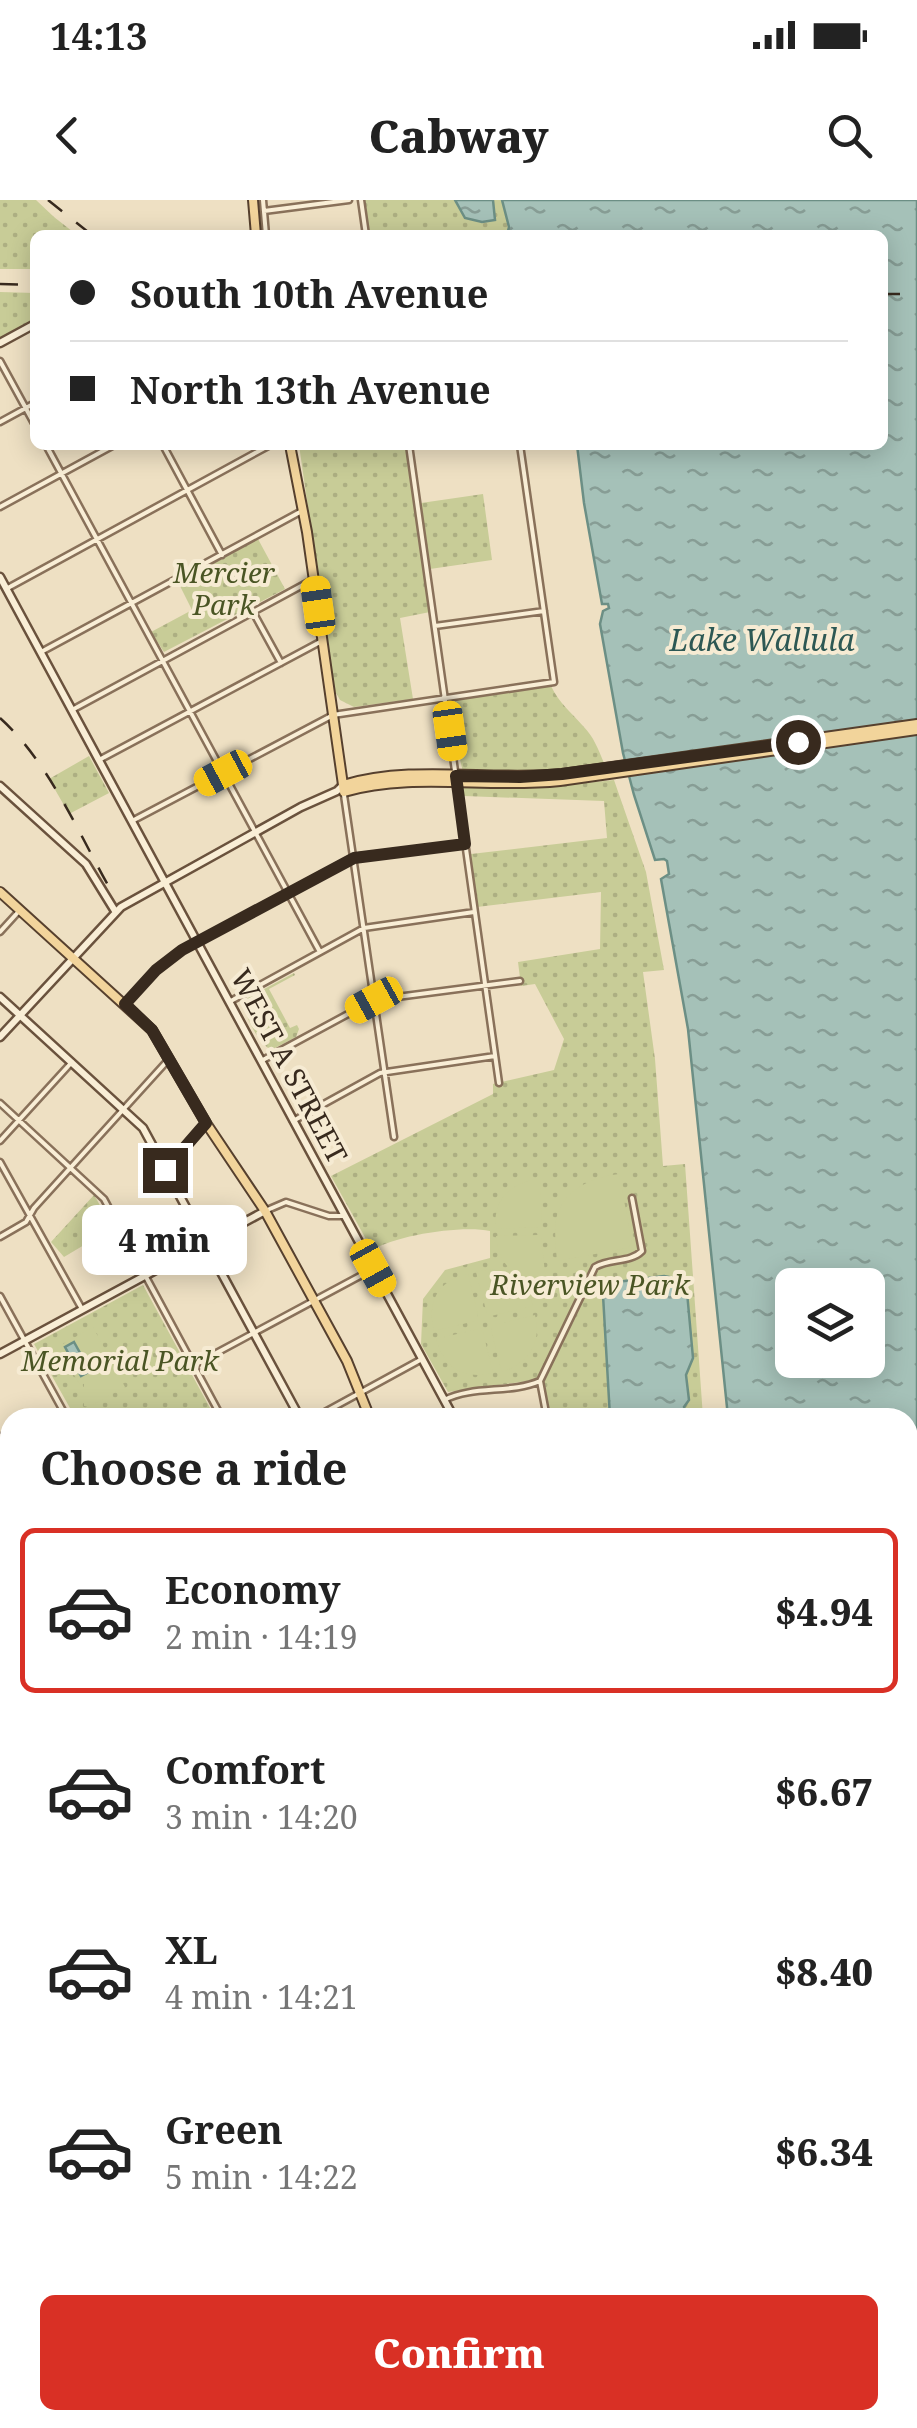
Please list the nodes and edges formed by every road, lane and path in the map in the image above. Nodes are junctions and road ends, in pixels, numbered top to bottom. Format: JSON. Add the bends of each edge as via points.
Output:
{"nodes":[{"id":1,"x":252,"y":200,"type":"edge"},
{"id":2,"x":262,"y":200,"type":"edge"},
{"id":3,"x":349,"y":200,"type":"edge"},
{"id":4,"x":361,"y":200,"type":"edge"},
{"id":5,"x":264,"y":212,"type":"junction"},
{"id":6,"x":255,"y":230,"type":"edge"},
{"id":7,"x":266,"y":230,"type":"edge"},
{"id":8,"x":365,"y":230,"type":"edge"},
{"id":9,"x":30,"y":327,"type":"edge"},
{"id":10,"x":0,"y":343,"type":"edge"},
{"id":11,"x":0,"y":361,"type":"edge"},
{"id":12,"x":30,"y":406,"type":"edge"},
{"id":13,"x":26,"y":408,"type":"junction"},
{"id":14,"x":30,"y":416,"type":"edge"},
{"id":15,"x":0,"y":422,"type":"edge"},
{"id":16,"x":49,"y":450,"type":"edge"},
{"id":17,"x":105,"y":450,"type":"edge"},
{"id":18,"x":166,"y":450,"type":"edge"},
{"id":19,"x":261,"y":450,"type":"edge"},
{"id":20,"x":291,"y":450,"type":"edge"},
{"id":21,"x":410,"y":450,"type":"edge"},
{"id":22,"x":521,"y":450,"type":"edge"},
{"id":23,"x":61,"y":474,"type":"junction"},
{"id":24,"x":187,"y":491,"type":"junction"},
{"id":25,"x":0,"y":507,"type":"edge"},
{"id":26,"x":303,"y":510,"type":"junction"},
{"id":27,"x":97,"y":540,"type":"junction"},
{"id":28,"x":222,"y":554,"type":"junction"},
{"id":29,"x":0,"y":577,"type":"edge"},
{"id":30,"x":314,"y":579,"type":"junction"},
{"id":31,"x":3,"y":590,"type":"edge"},
{"id":32,"x":131,"y":604,"type":"junction"},
{"id":33,"x":545,"y":610,"type":"junction"},
{"id":34,"x":253,"y":612,"type":"junction"},
{"id":35,"x":435,"y":626,"type":"junction"},
{"id":36,"x":322,"y":641,"type":"junction"},
{"id":37,"x":40,"y":652,"type":"junction"},
{"id":38,"x":162,"y":661,"type":"junction"},
{"id":39,"x":281,"y":663,"type":"junction"},
{"id":40,"x":445,"y":697,"type":"junction"},
{"id":41,"x":72,"y":710,"type":"junction"},
{"id":42,"x":190,"y":712,"type":"junction"},
{"id":43,"x":333,"y":715,"type":"junction"},
{"id":44,"x":917,"y":727,"type":"edge"},
{"id":45,"x":99,"y":760,"type":"junction"},
{"id":46,"x":223,"y":773,"type":"junction"},
{"id":47,"x":456,"y":780,"type":"junction"},
{"id":48,"x":0,"y":786,"type":"edge"},
{"id":49,"x":341,"y":789,"type":"junction"},
{"id":50,"x":132,"y":821,"type":"junction"},
{"id":51,"x":255,"y":832,"type":"junction"},
{"id":52,"x":465,"y":844,"type":"junction"},
{"id":53,"x":354,"y":858,"type":"junction"},
{"id":54,"x":164,"y":882,"type":"junction"},
{"id":55,"x":0,"y":892,"type":"edge"},
{"id":56,"x":288,"y":893,"type":"junction"},
{"id":57,"x":20,"y":910,"type":"junction"},
{"id":58,"x":116,"y":911,"type":"junction"},
{"id":59,"x":476,"y":912,"type":"junction"},
{"id":60,"x":364,"y":928,"type":"junction"},
{"id":61,"x":0,"y":932,"type":"edge"},
{"id":62,"x":197,"y":942,"type":"junction"},
{"id":63,"x":320,"y":952,"type":"junction"},
{"id":64,"x":72,"y":958,"type":"junction"},
{"id":65,"x":520,"y":980,"type":"dead end"},
{"id":66,"x":485,"y":985,"type":"junction"},
{"id":67,"x":0,"y":997,"type":"edge"},
{"id":68,"x":374,"y":1000,"type":"junction"},
{"id":69,"x":229,"y":1002,"type":"junction"},
{"id":70,"x":125,"y":1004,"type":"junction"},
{"id":71,"x":20,"y":1015,"type":"junction"},
{"id":72,"x":0,"y":1037,"type":"edge"},
{"id":73,"x":495,"y":1056,"type":"junction"},
{"id":74,"x":169,"y":1059,"type":"junction"},
{"id":75,"x":262,"y":1061,"type":"junction"},
{"id":76,"x":72,"y":1062,"type":"junction"},
{"id":77,"x":384,"y":1072,"type":"junction"},
{"id":78,"x":499,"y":1083,"type":"dead end"},
{"id":79,"x":0,"y":1102,"type":"edge"},
{"id":80,"x":124,"y":1109,"type":"junction"},
{"id":81,"x":19,"y":1120,"type":"junction"},
{"id":82,"x":294,"y":1120,"type":"junction"},
{"id":83,"x":206,"y":1123,"type":"junction"},
{"id":84,"x":394,"y":1137,"type":"dead end"},
{"id":85,"x":0,"y":1141,"type":"edge"},
{"id":86,"x":0,"y":1162,"type":"edge"},
{"id":87,"x":71,"y":1167,"type":"junction"},
{"id":88,"x":165,"y":1170,"type":"junction"},
{"id":89,"x":632,"y":1198,"type":"dead end"},
{"id":90,"x":265,"y":1211,"type":"junction"},
{"id":91,"x":30,"y":1216,"type":"junction"},
{"id":92,"x":345,"y":1216,"type":"junction"},
{"id":93,"x":0,"y":1237,"type":"edge"},
{"id":94,"x":205,"y":1243,"type":"junction"},
{"id":95,"x":373,"y":1268,"type":"junction"},
{"id":96,"x":146,"y":1275,"type":"junction"},
{"id":97,"x":0,"y":1296,"type":"edge"},
{"id":98,"x":314,"y":1300,"type":"junction"},
{"id":99,"x":82,"y":1309,"type":"junction"},
{"id":100,"x":254,"y":1333,"type":"junction"},
{"id":101,"x":25,"y":1340,"type":"junction"},
{"id":102,"x":0,"y":1354,"type":"edge"},
{"id":103,"x":422,"y":1359,"type":"junction"},
{"id":104,"x":194,"y":1365,"type":"junction"},
{"id":105,"x":540,"y":1381,"type":"junction"},
{"id":106,"x":361,"y":1392,"type":"junction"},
{"id":107,"x":444,"y":1400,"type":"junction"},
{"id":108,"x":62,"y":1408,"type":"edge"},
{"id":109,"x":217,"y":1408,"type":"edge"},
{"id":110,"x":295,"y":1408,"type":"edge"},
{"id":111,"x":332,"y":1408,"type":"edge"},
{"id":112,"x":367,"y":1408,"type":"edge"},
{"id":113,"x":448,"y":1408,"type":"edge"},
{"id":114,"x":544,"y":1408,"type":"edge"}],
"edges":[{"from":1,"to":6,"type":"main road"},
{"from":2,"to":5,"type":"street"},
{"from":3,"to":5,"type":"street"},
{"from":4,"to":8,"type":"street"},
{"from":5,"to":7,"type":"street"},
{"from":9,"to":10,"type":"main road"},
{"from":11,"to":13,"type":"street"},
{"from":12,"to":13,"type":"street"},
{"from":13,"to":14,"type":"street"},
{"from":13,"to":15,"type":"street"},
{"from":16,"to":23,"type":"street"},
{"from":17,"to":23,"type":"street"},
{"from":18,"to":24,"type":"street"},
{"from":19,"to":24,"type":"street"},
{"from":20,"to":26,"type":"main road"},
{"from":21,"to":35,"type":"street"},
{"from":22,"to":33,"type":"street"},
{"from":23,"to":25,"type":"street"},
{"from":23,"to":27,"type":"street"},
{"from":24,"to":27,"type":"street"},
{"from":24,"to":28,"type":"street"},
{"from":26,"to":28,"type":"street"},
{"from":26,"to":30,"type":"main road"},
{"from":27,"to":31,"type":"street"},
{"from":27,"to":32,"type":"street"},
{"from":28,"to":32,"type":"street"},
{"from":29,"to":31,"type":"main road","name":"WEST A STREET"},
{"from":30,"to":34,"type":"street"},
{"from":30,"to":36,"type":"main road"},
{"from":31,"to":37,"type":"main road","name":"WEST A STREET"},
{"from":32,"to":37,"type":"street"},
{"from":32,"to":38,"type":"street"},
{"from":33,"to":35,"type":"street"},
{"from":33,"to":40,"type":"street","via":[[554,682]]},
{"from":34,"to":38,"type":"street"},
{"from":34,"to":39,"type":"street"},
{"from":35,"to":40,"type":"street"},
{"from":36,"to":39,"type":"street"},
{"from":36,"to":43,"type":"main road"},
{"from":37,"to":41,"type":"main road","name":"WEST A STREET"},
{"from":38,"to":41,"type":"street"},
{"from":38,"to":42,"type":"street"},
{"from":39,"to":42,"type":"street"},
{"from":40,"to":43,"type":"street"},
{"from":40,"to":47,"type":"street"},
{"from":41,"to":45,"type":"main road","name":"WEST A STREET"},
{"from":42,"to":45,"type":"street"},
{"from":42,"to":46,"type":"street"},
{"from":43,"to":46,"type":"street"},
{"from":43,"to":49,"type":"main road"},
{"from":44,"to":47,"type":"main road","via":[[528,784]]},
{"from":45,"to":50,"type":"main road","name":"WEST A STREET"},
{"from":46,"to":50,"type":"street"},
{"from":46,"to":51,"type":"street"},
{"from":47,"to":49,"type":"main road"},
{"from":47,"to":52,"type":"street"},
{"from":48,"to":58,"type":"main road","via":[[86,864]]},
{"from":49,"to":51,"type":"main road"},
{"from":49,"to":53,"type":"street"},
{"from":50,"to":54,"type":"main road","name":"WEST A STREET"},
{"from":51,"to":54,"type":"main road"},
{"from":51,"to":56,"type":"street"},
{"from":52,"to":53,"type":"street"},
{"from":52,"to":59,"type":"street"},
{"from":53,"to":56,"type":"street"},
{"from":53,"to":60,"type":"street"},
{"from":54,"to":58,"type":"main road"},
{"from":54,"to":62,"type":"main road","name":"WEST A STREET"},
{"from":55,"to":57,"type":"main road"},
{"from":56,"to":62,"type":"street"},
{"from":56,"to":63,"type":"street"},
{"from":57,"to":61,"type":"street"},
{"from":57,"to":64,"type":"main road"},
{"from":58,"to":64,"type":"main road"},
{"from":59,"to":60,"type":"street"},
{"from":59,"to":66,"type":"street"},
{"from":60,"to":63,"type":"street"},
{"from":60,"to":68,"type":"street"},
{"from":62,"to":69,"type":"main road","name":"WEST A STREET"},
{"from":62,"to":70,"type":"street","via":[[166,961]]},
{"from":63,"to":69,"type":"street"},
{"from":64,"to":70,"type":"main road"},
{"from":64,"to":71,"type":"main road"},
{"from":65,"to":66,"type":"street"},
{"from":66,"to":68,"type":"street"},
{"from":66,"to":73,"type":"street"},
{"from":67,"to":71,"type":"main road"},
{"from":68,"to":75,"type":"street"},
{"from":68,"to":77,"type":"street"},
{"from":69,"to":75,"type":"main road","name":"WEST A STREET"},
{"from":70,"to":74,"type":"main road"},
{"from":71,"to":72,"type":"main road"},
{"from":71,"to":76,"type":"main road"},
{"from":73,"to":77,"type":"street"},
{"from":73,"to":78,"type":"street"},
{"from":74,"to":80,"type":"street"},
{"from":74,"to":83,"type":"main road"},
{"from":75,"to":82,"type":"main road","name":"WEST A STREET"},
{"from":76,"to":80,"type":"main road"},
{"from":76,"to":81,"type":"street"},
{"from":77,"to":82,"type":"street"},
{"from":77,"to":84,"type":"street"},
{"from":79,"to":81,"type":"street"},
{"from":80,"to":87,"type":"street"},
{"from":80,"to":88,"type":"main road"},
{"from":81,"to":85,"type":"street"},
{"from":81,"to":87,"type":"street"},
{"from":82,"to":92,"type":"main road","name":"WEST A STREET"},
{"from":83,"to":88,"type":"street"},
{"from":83,"to":90,"type":"main road"},
{"from":86,"to":91,"type":"street"},
{"from":87,"to":91,"type":"street"},
{"from":87,"to":96,"type":"street","via":[[104,1199]]},
{"from":88,"to":94,"type":"main road"},
{"from":89,"to":105,"type":"street","via":[[642,1251],[596,1267]]},
{"from":90,"to":92,"type":"street","via":[[286,1202]]},
{"from":90,"to":94,"type":"main road"},
{"from":90,"to":98,"type":"main road"},
{"from":91,"to":93,"type":"street"},
{"from":91,"to":99,"type":"street"},
{"from":92,"to":95,"type":"main road","name":"WEST A STREET"},
{"from":94,"to":96,"type":"main road"},
{"from":94,"to":100,"type":"main road"},
{"from":95,"to":98,"type":"street"},
{"from":95,"to":103,"type":"main road","name":"WEST A STREET"},
{"from":96,"to":99,"type":"main road"},
{"from":96,"to":104,"type":"street"},
{"from":97,"to":101,"type":"street"},
{"from":98,"to":100,"type":"street"},
{"from":98,"to":106,"type":"main road"},
{"from":99,"to":101,"type":"main road"},
{"from":100,"to":104,"type":"street"},
{"from":100,"to":110,"type":"main road"},
{"from":101,"to":102,"type":"main road"},
{"from":101,"to":108,"type":"street"},
{"from":103,"to":106,"type":"street"},
{"from":103,"to":107,"type":"main road","name":"WEST A STREET"},
{"from":104,"to":109,"type":"street"},
{"from":105,"to":107,"type":"street"},
{"from":105,"to":114,"type":"street"},
{"from":106,"to":111,"type":"street"},
{"from":106,"to":112,"type":"main road"},
{"from":107,"to":113,"type":"main road","name":"WEST A STREET"}]}
